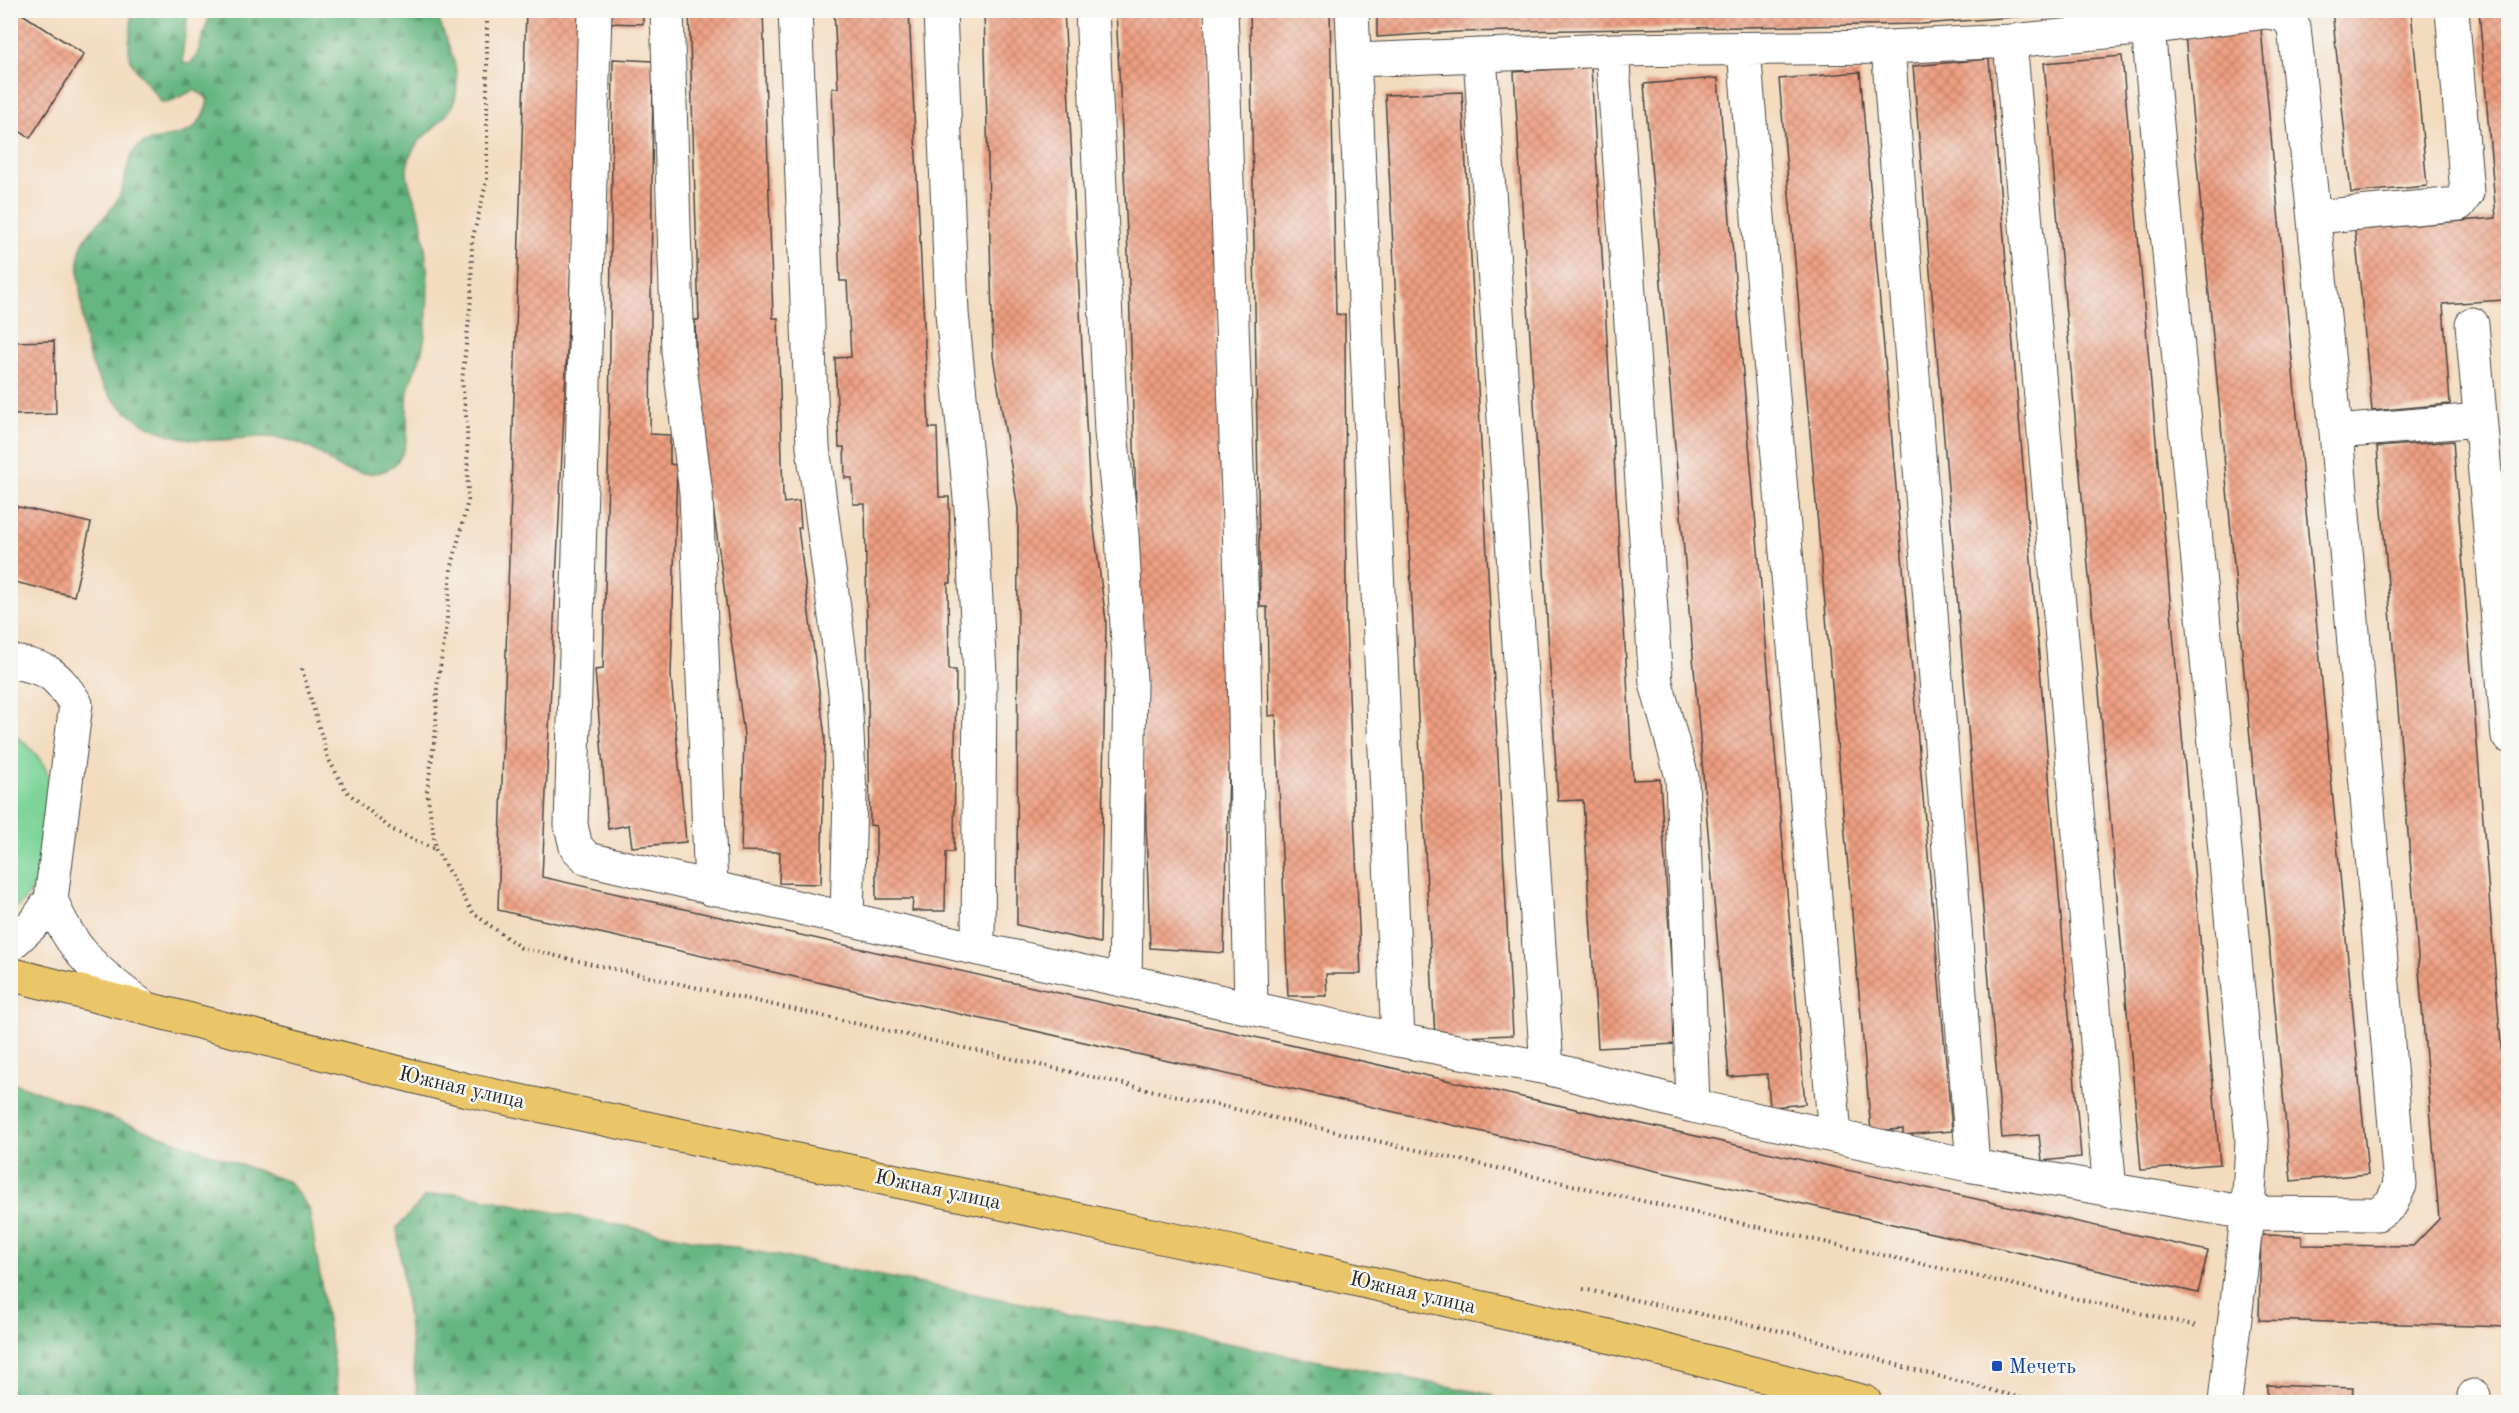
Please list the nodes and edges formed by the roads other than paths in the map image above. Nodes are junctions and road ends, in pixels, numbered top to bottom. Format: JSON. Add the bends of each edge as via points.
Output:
{"nodes":[{"id":1,"x":595,"y":10,"type":"edge"},
{"id":2,"x":667,"y":10,"type":"edge"},
{"id":3,"x":795,"y":10,"type":"edge"},
{"id":4,"x":940,"y":10,"type":"edge"},
{"id":5,"x":1092,"y":10,"type":"edge"},
{"id":6,"x":1221,"y":10,"type":"edge"},
{"id":7,"x":1352,"y":10,"type":"edge"},
{"id":8,"x":2452,"y":10,"type":"edge"},
{"id":9,"x":2148,"y":28,"type":"junction"},
{"id":10,"x":2010,"y":41,"type":"junction"},
{"id":11,"x":1888,"y":47,"type":"junction"},
{"id":12,"x":1612,"y":50,"type":"junction"},
{"id":13,"x":1744,"y":50,"type":"junction"},
{"id":14,"x":1480,"y":55,"type":"junction"},
{"id":15,"x":1354,"y":60,"type":"junction"},
{"id":16,"x":2314,"y":217,"type":"junction"},
{"id":17,"x":2472,"y":324,"type":"dead end"},
{"id":18,"x":2479,"y":420,"type":"junction"},
{"id":19,"x":2336,"y":432,"type":"junction"},
{"id":20,"x":10,"y":661,"type":"edge"},
{"id":21,"x":2508,"y":736,"type":"edge"},
{"id":22,"x":711,"y":889,"type":"junction"},
{"id":23,"x":51,"y":899,"type":"junction"},
{"id":24,"x":847,"y":919,"type":"junction"},
{"id":25,"x":10,"y":945,"type":"edge"},
{"id":26,"x":978,"y":949,"type":"junction"},
{"id":27,"x":10,"y":974,"type":"edge"},
{"id":28,"x":1125,"y":979,"type":"junction"},
{"id":29,"x":1251,"y":1007,"type":"junction"},
{"id":30,"x":151,"y":1011,"type":"junction"},
{"id":31,"x":1398,"y":1040,"type":"junction"},
{"id":32,"x":1546,"y":1068,"type":"junction"},
{"id":33,"x":1693,"y":1106,"type":"junction"},
{"id":34,"x":1835,"y":1136,"type":"junction"},
{"id":35,"x":1972,"y":1166,"type":"junction"},
{"id":36,"x":2110,"y":1191,"type":"junction"},
{"id":37,"x":2248,"y":1213,"type":"junction"},
{"id":38,"x":1865,"y":1402,"type":"edge"},
{"id":39,"x":2225,"y":1402,"type":"edge"}],
"edges":[{"from":1,"to":22,"type":"lane","via":[[571,825],[576,847],[588,859]]},
{"from":2,"to":22,"type":"lane","via":[[678,351],[696,493]]},
{"from":3,"to":24,"type":"lane","via":[[813,447],[845,693],[850,795]]},
{"from":4,"to":26,"type":"lane","via":[[952,313],[971,509],[980,674]]},
{"from":5,"to":28,"type":"lane","via":[[1111,432],[1122,535],[1130,681]]},
{"from":6,"to":29,"type":"lane","via":[[1244,654]]},
{"from":7,"to":15,"type":"lane"},
{"from":8,"to":16,"type":"lane","via":[[2467,193],[2459,204]]},
{"from":9,"to":10,"type":"lane"},
{"from":9,"to":16,"type":"lane","via":[[2266,12],[2285,15],[2294,27]]},
{"from":9,"to":37,"type":"lane","via":[[2252,1140]]},
{"from":10,"to":11,"type":"lane"},
{"from":10,"to":36,"type":"lane"},
{"from":11,"to":13,"type":"lane"},
{"from":11,"to":35,"type":"lane"},
{"from":12,"to":13,"type":"lane"},
{"from":12,"to":14,"type":"lane"},
{"from":12,"to":33,"type":"lane","via":[[1656,683],[1682,777]]},
{"from":13,"to":34,"type":"lane"},
{"from":14,"to":15,"type":"lane"},
{"from":14,"to":32,"type":"lane"},
{"from":15,"to":31,"type":"lane"},
{"from":16,"to":19,"type":"lane"},
{"from":17,"to":18,"type":"lane"},
{"from":18,"to":19,"type":"lane"},
{"from":18,"to":21,"type":"lane"},
{"from":19,"to":37,"type":"lane","via":[[2400,1185],[2391,1204],[2377,1214]]},
{"from":20,"to":23,"type":"lane","via":[[43,668],[60,680],[76,704]]},
{"from":22,"to":24,"type":"lane"},
{"from":23,"to":25,"type":"lane","via":[[36,921]]},
{"from":23,"to":30,"type":"lane","via":[[60,924],[78,951],[108,981]]},
{"from":24,"to":26,"type":"lane"},
{"from":26,"to":28,"type":"lane"},
{"from":27,"to":30,"type":"main road","name":"Южная улица"},
{"from":28,"to":29,"type":"lane"},
{"from":29,"to":31,"type":"lane"},
{"from":30,"to":38,"type":"main road","name":"Южная улица","via":[[467,1090],[1604,1335]]},
{"from":31,"to":32,"type":"lane"},
{"from":32,"to":33,"type":"lane"},
{"from":33,"to":34,"type":"lane"},
{"from":34,"to":35,"type":"lane"},
{"from":35,"to":36,"type":"lane"},
{"from":36,"to":37,"type":"lane"},
{"from":37,"to":39,"type":"lane"}]}
